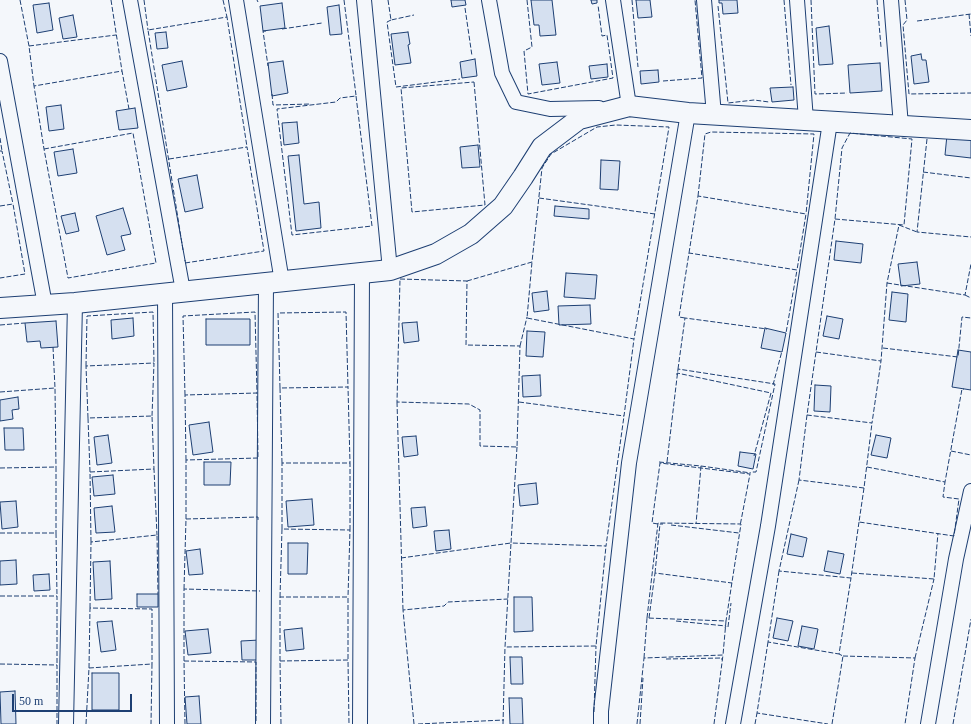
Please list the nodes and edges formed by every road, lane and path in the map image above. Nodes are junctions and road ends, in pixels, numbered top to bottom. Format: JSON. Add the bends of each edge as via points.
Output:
{"nodes":[{"id":1,"x":130,"y":0,"type":"edge"},
{"id":2,"x":236,"y":0,"type":"edge"},
{"id":3,"x":364,"y":0,"type":"edge"},
{"id":4,"x":489,"y":0,"type":"edge"},
{"id":5,"x":613,"y":0,"type":"edge"},
{"id":6,"x":704,"y":0,"type":"edge"},
{"id":7,"x":797,"y":0,"type":"edge"},
{"id":8,"x":891,"y":0,"type":"edge"},
{"id":9,"x":0,"y":61,"type":"edge"},
{"id":10,"x":629,"y":106,"type":"junction"},
{"id":11,"x":688,"y":113,"type":"junction"},
{"id":12,"x":714,"y":115,"type":"junction"},
{"id":13,"x":806,"y":120,"type":"junction"},
{"id":14,"x":830,"y":122,"type":"junction"},
{"id":15,"x":901,"y":126,"type":"junction"},
{"id":16,"x":971,"y":130,"type":"edge"},
{"id":17,"x":390,"y":270,"type":"junction"},
{"id":18,"x":362,"y":273,"type":"junction"},
{"id":19,"x":274,"y":283,"type":"junction"},
{"id":20,"x":174,"y":292,"type":"junction"},
{"id":21,"x":75,"y":302,"type":"junction"},
{"id":22,"x":45,"y":305,"type":"junction"},
{"id":23,"x":0,"y":308,"type":"edge"},
{"id":24,"x":971,"y":491,"type":"edge"},
{"id":25,"x":66,"y":724,"type":"edge"},
{"id":26,"x":167,"y":724,"type":"edge"},
{"id":27,"x":263,"y":724,"type":"edge"},
{"id":28,"x":360,"y":724,"type":"edge"},
{"id":29,"x":601,"y":724,"type":"edge"},
{"id":30,"x":733,"y":724,"type":"edge"},
{"id":31,"x":928,"y":724,"type":"edge"}],
"edges":[{"from":1,"to":20,"type":"street"},
{"from":2,"to":19,"type":"street"},
{"from":3,"to":17,"type":"street"},
{"from":4,"to":10,"type":"street","via":[[502,73],[516,102],[550,109]]},
{"from":5,"to":10,"type":"street"},
{"from":6,"to":12,"type":"street"},
{"from":7,"to":13,"type":"street"},
{"from":8,"to":15,"type":"street"},
{"from":9,"to":22,"type":"street"},
{"from":10,"to":11,"type":"street"},
{"from":10,"to":17,"type":"street","via":[[579,119],[542,147],[503,206],[471,234],[436,254]]},
{"from":11,"to":12,"type":"street"},
{"from":11,"to":29,"type":"street","via":[[629,463]]},
{"from":12,"to":13,"type":"street"},
{"from":13,"to":14,"type":"street"},
{"from":14,"to":15,"type":"street"},
{"from":14,"to":30,"type":"street","via":[[768,526]]},
{"from":15,"to":16,"type":"street"},
{"from":17,"to":18,"type":"street"},
{"from":18,"to":19,"type":"street"},
{"from":18,"to":28,"type":"street"},
{"from":19,"to":20,"type":"street"},
{"from":19,"to":27,"type":"street"},
{"from":20,"to":21,"type":"street"},
{"from":20,"to":26,"type":"street"},
{"from":21,"to":22,"type":"street"},
{"from":21,"to":25,"type":"street"},
{"from":22,"to":23,"type":"street"},
{"from":24,"to":31,"type":"street","via":[[956,559]]}]}
